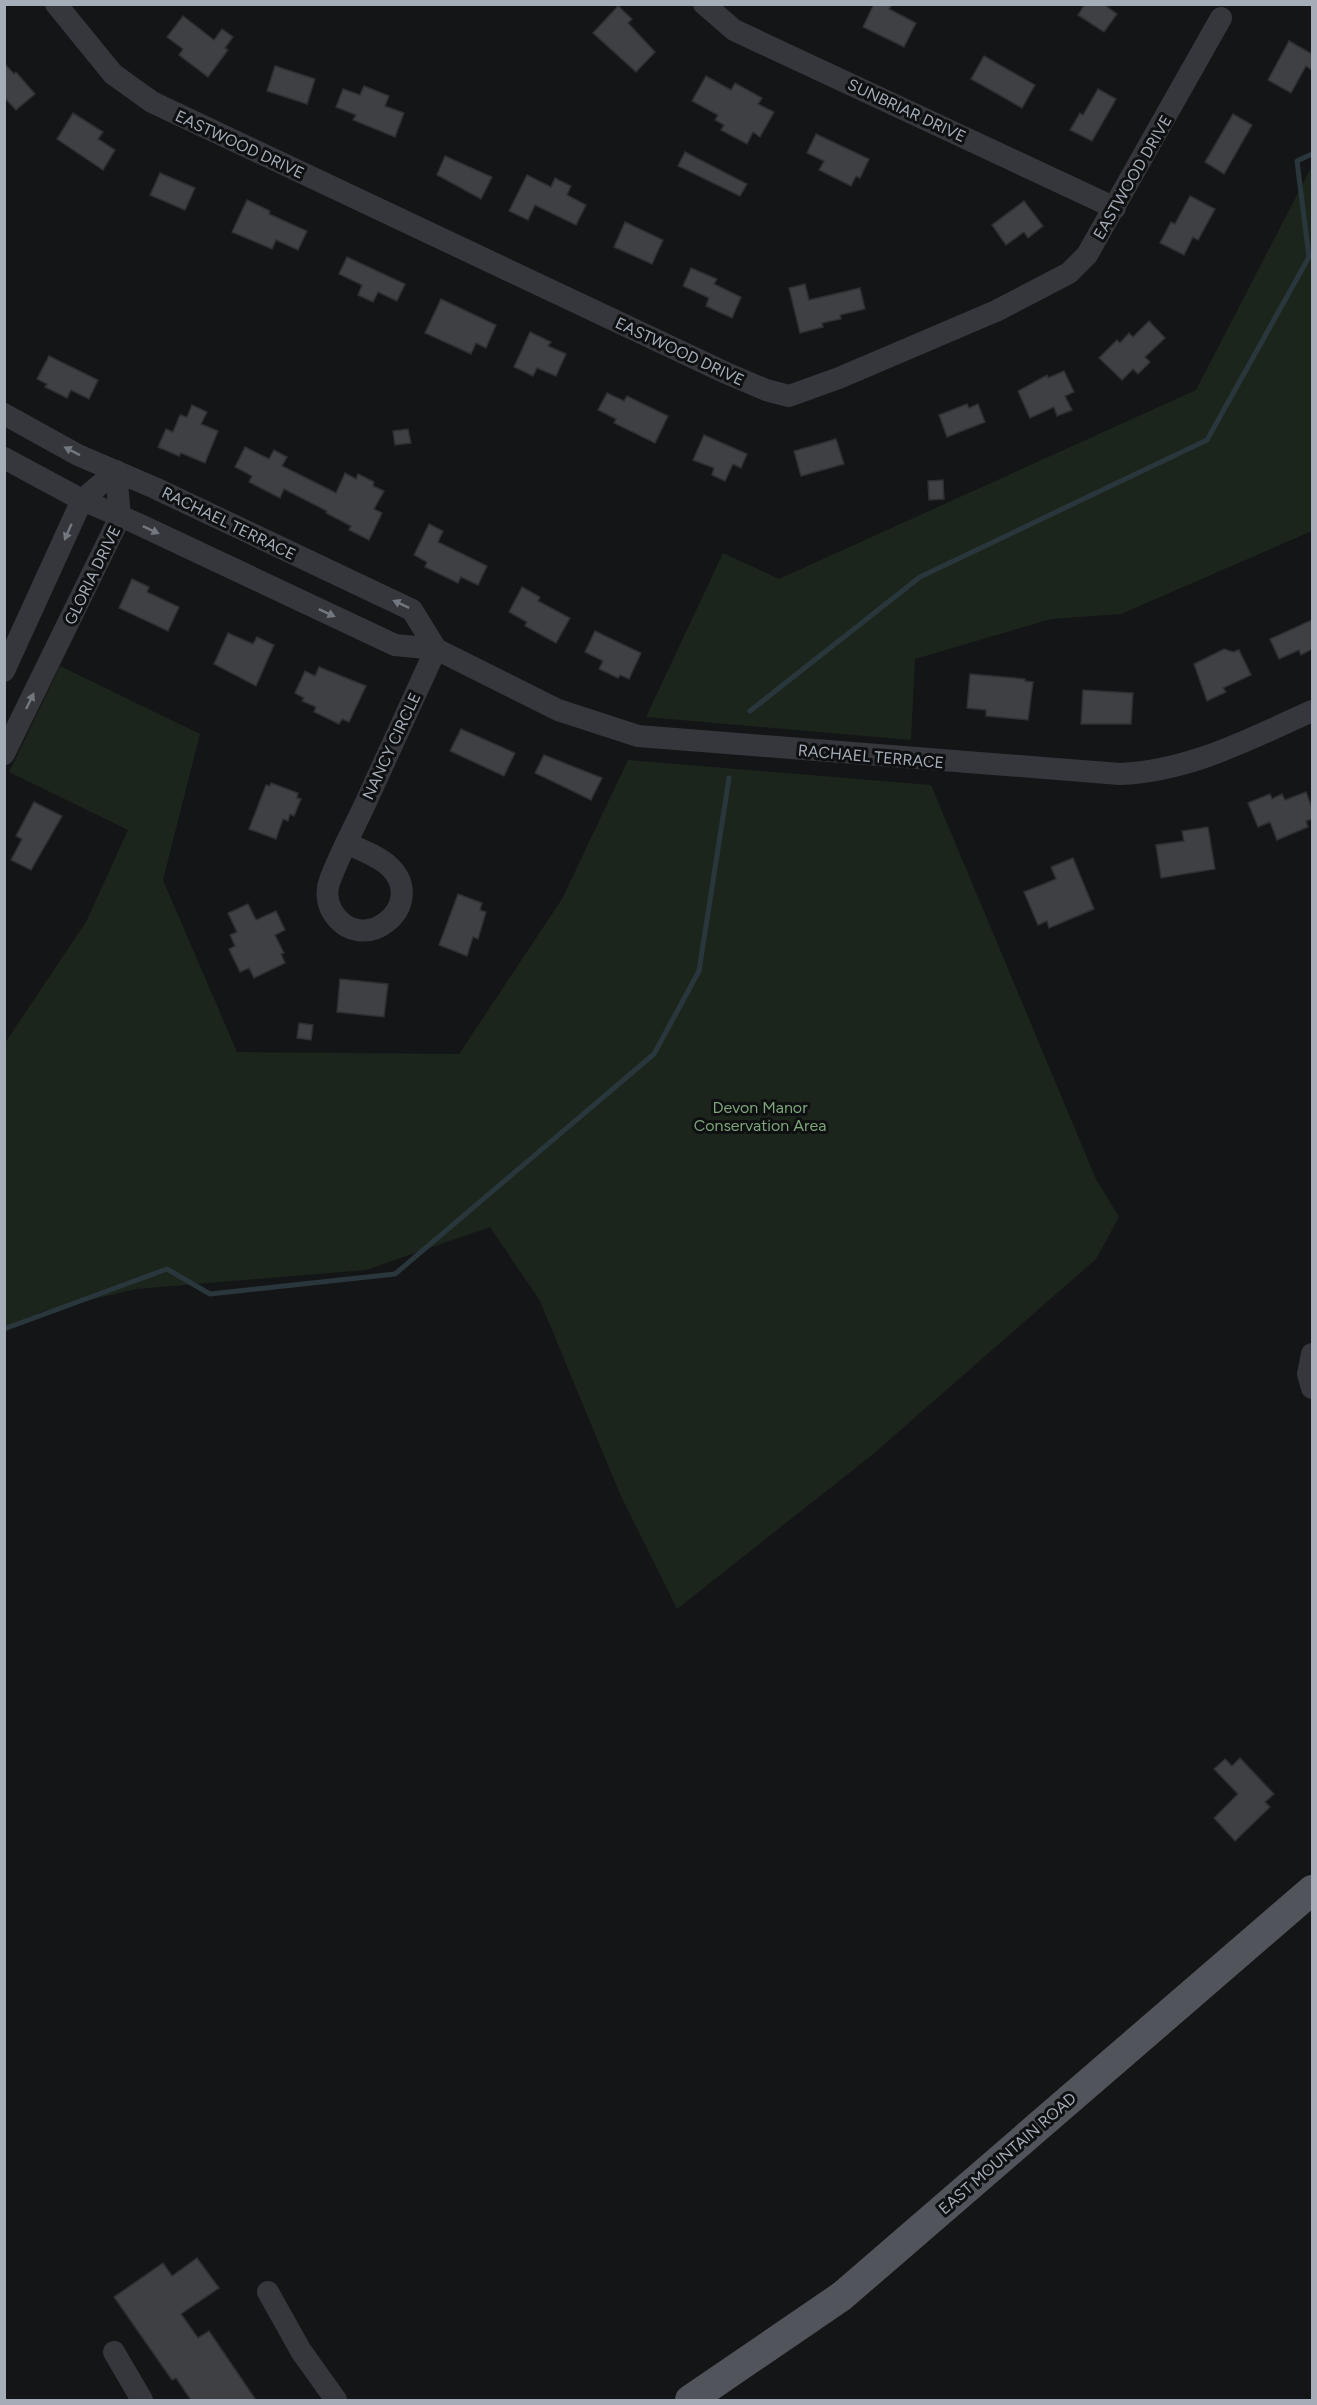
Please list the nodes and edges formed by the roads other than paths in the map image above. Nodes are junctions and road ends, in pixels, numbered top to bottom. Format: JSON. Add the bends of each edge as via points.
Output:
{"nodes":[{"id":1,"x":56,"y":4,"type":"edge"},
{"id":2,"x":704,"y":4,"type":"edge"},
{"id":3,"x":1221,"y":18,"type":"dead end"},
{"id":4,"x":1115,"y":208,"type":"junction"},
{"id":5,"x":4,"y":414,"type":"edge"},
{"id":6,"x":4,"y":458,"type":"edge"},
{"id":7,"x":116,"y":471,"type":"junction"},
{"id":8,"x":82,"y":500,"type":"junction"},
{"id":9,"x":120,"y":517,"type":"junction"},
{"id":10,"x":436,"y":649,"type":"junction"},
{"id":11,"x":4,"y":671,"type":"edge"},
{"id":12,"x":1312,"y":711,"type":"edge"},
{"id":13,"x":4,"y":754,"type":"edge"},
{"id":14,"x":346,"y":843,"type":"dead end"},
{"id":15,"x":1312,"y":1354,"type":"edge"},
{"id":16,"x":1312,"y":1388,"type":"edge"},
{"id":17,"x":1312,"y":1890,"type":"edge"},
{"id":18,"x":268,"y":2292,"type":"dead end"},
{"id":19,"x":114,"y":2352,"type":"dead end"},
{"id":20,"x":142,"y":2400,"type":"edge"},
{"id":21,"x":336,"y":2400,"type":"edge"},
{"id":22,"x":690,"y":2400,"type":"edge"}],
"edges":[{"from":1,"to":4,"type":"street","name":"EASTWOOD DRIVE","via":[[112,74],[152,102],[726,373],[789,396],[1033,294],[1069,273],[1088,255]]},
{"from":2,"to":4,"type":"street","name":"SUNBRIAR DRIVE","via":[[734,30]]},
{"from":3,"to":4,"type":"street","name":"EASTWOOD DRIVE"},
{"from":7,"to":5,"type":"street","name":"RACHAEL TERRACE","one_way":true},
{"from":6,"to":8,"type":"street","name":"RACHAEL TERRACE"},
{"from":7,"to":8,"type":"street"},
{"from":7,"to":9,"type":"street","name":"GLORIA DRIVE"},
{"from":10,"to":7,"type":"street","name":"RACHAEL TERRACE","one_way":true,"via":[[412,610]]},
{"from":8,"to":9,"type":"street","name":"RACHAEL TERRACE"},
{"from":8,"to":11,"type":"street","one_way":true},
{"from":9,"to":10,"type":"street","name":"RACHAEL TERRACE","one_way":true,"via":[[395,645]]},
{"from":13,"to":9,"type":"street","name":"GLORIA DRIVE","one_way":true},
{"from":10,"to":12,"type":"street","name":"RACHAEL TERRACE","via":[[558,710],[638,736],[1074,772],[1142,773],[1184,765]]},
{"from":10,"to":14,"type":"street","name":"NANCY CIRCLE"},
{"from":15,"to":16,"type":"street","via":[[1308,1374]]},
{"from":17,"to":22,"type":"main road","name":"EAST MOUNTAIN ROAD","via":[[842,2296]]},
{"from":18,"to":21,"type":"street","via":[[301,2351]]},
{"from":19,"to":20,"type":"street"}]}
